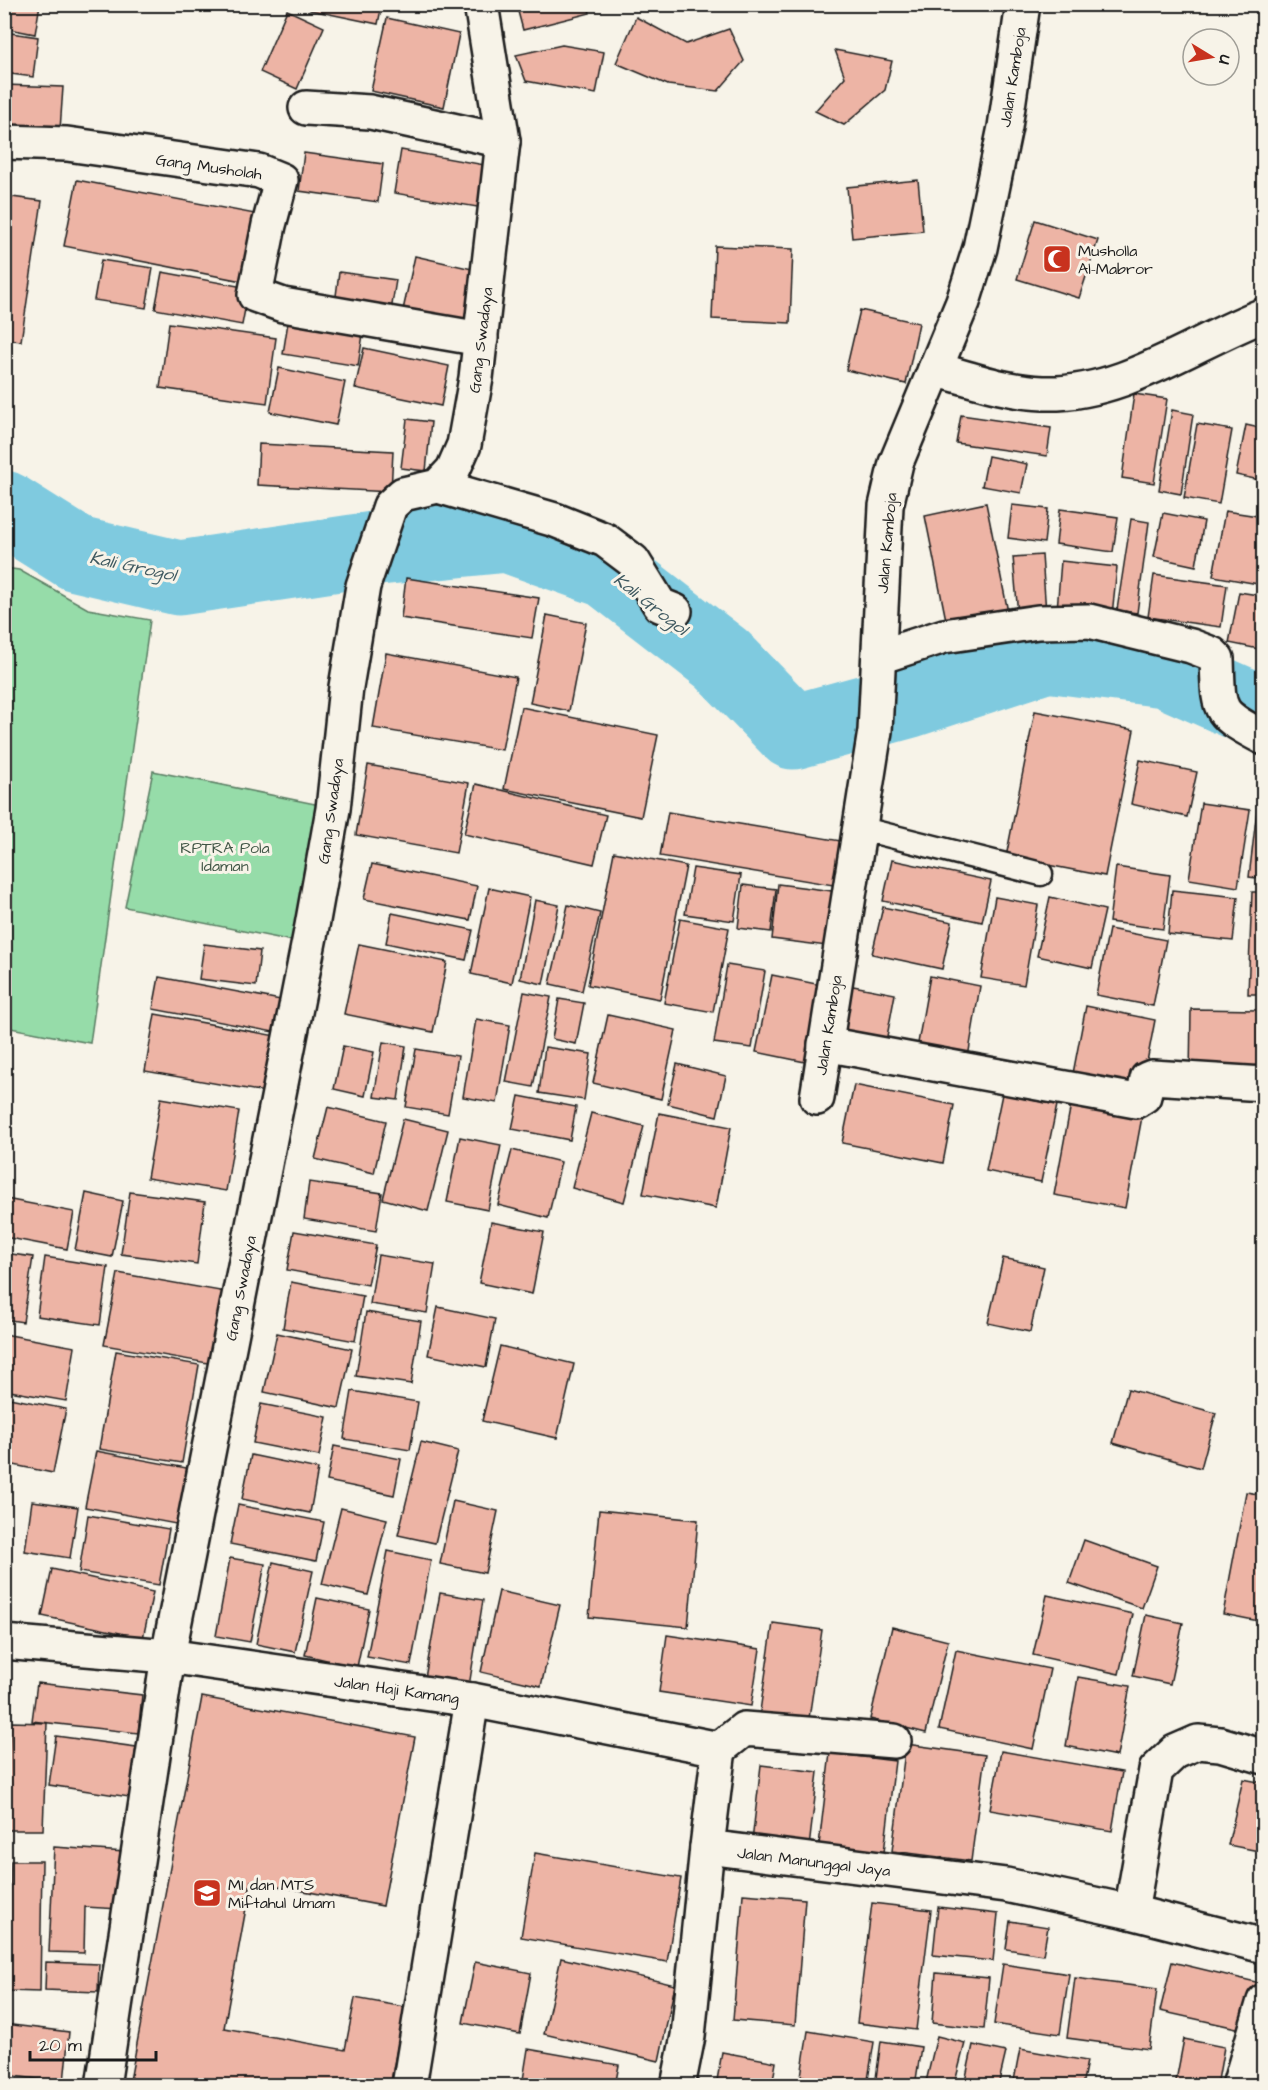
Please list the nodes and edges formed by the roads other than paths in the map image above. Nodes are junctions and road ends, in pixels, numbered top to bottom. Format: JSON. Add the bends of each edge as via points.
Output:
{"nodes":[{"id":1,"x":481,"y":4,"type":"edge"},
{"id":2,"x":1023,"y":4,"type":"edge"},
{"id":3,"x":306,"y":108,"type":"dead end"},
{"id":4,"x":503,"y":141,"type":"junction"},
{"id":5,"x":4,"y":142,"type":"edge"},
{"id":6,"x":1263,"y":315,"type":"edge"},
{"id":7,"x":481,"y":339,"type":"junction"},
{"id":8,"x":936,"y":369,"type":"junction"},
{"id":9,"x":438,"y":486,"type":"junction"},
{"id":10,"x":675,"y":611,"type":"dead end"},
{"id":11,"x":878,"y":673,"type":"junction"},
{"id":12,"x":1263,"y":738,"type":"edge"},
{"id":13,"x":859,"y":828,"type":"junction"},
{"id":14,"x":1041,"y":874,"type":"dead end"},
{"id":15,"x":825,"y":1044,"type":"junction"},
{"id":16,"x":1263,"y":1084,"type":"edge"},
{"id":17,"x":817,"y":1098,"type":"dead end"},
{"id":18,"x":4,"y":1642,"type":"edge"},
{"id":19,"x":168,"y":1656,"type":"junction"},
{"id":20,"x":472,"y":1700,"type":"junction"},
{"id":21,"x":894,"y":1741,"type":"dead end"},
{"id":22,"x":719,"y":1749,"type":"junction"},
{"id":23,"x":1263,"y":1756,"type":"edge"},
{"id":24,"x":707,"y":1847,"type":"junction"},
{"id":25,"x":1131,"y":1912,"type":"junction"},
{"id":26,"x":1263,"y":1946,"type":"edge"},
{"id":27,"x":1262,"y":2011,"type":"edge"},
{"id":28,"x":103,"y":2085,"type":"edge"},
{"id":29,"x":409,"y":2085,"type":"edge"},
{"id":30,"x":678,"y":2085,"type":"edge"},
{"id":31,"x":1239,"y":2085,"type":"edge"}],
"edges":[{"from":1,"to":4,"type":"street","name":"Gang Swadaya"},
{"from":2,"to":8,"type":"street","name":"Jalan Kamboja","via":[[1005,127],[980,248]]},
{"from":3,"to":4,"type":"street","via":[[370,112]]},
{"from":4,"to":7,"type":"street","name":"Gang Swadaya"},
{"from":5,"to":7,"type":"street","name":"Gang Musholah","via":[[67,144],[260,171],[281,180],[255,295],[294,307]]},
{"from":6,"to":8,"type":"street","via":[[1140,372],[1081,390],[1017,391]]},
{"from":7,"to":9,"type":"street","name":"Gang Swadaya","via":[[464,445],[453,470]]},
{"from":8,"to":11,"type":"street","name":"Jalan Kamboja","via":[[896,463],[886,506]]},
{"from":9,"to":10,"type":"street","via":[[555,520],[605,540],[633,561],[660,605]]},
{"from":9,"to":19,"type":"street","name":"Gang Swadaya","via":[[396,498],[382,523],[363,586],[327,844]]},
{"from":11,"to":12,"type":"street","via":[[944,636],[1038,622],[1089,621],[1205,650],[1217,659],[1218,693],[1230,719]]},
{"from":11,"to":13,"type":"street","name":"Jalan Kamboja","via":[[875,731]]},
{"from":13,"to":14,"type":"lane"},
{"from":13,"to":15,"type":"street","name":"Jalan Kamboja"},
{"from":15,"to":16,"type":"street","via":[[1136,1101],[1144,1096],[1147,1079],[1152,1077]]},
{"from":15,"to":17,"type":"street","name":"Jalan Kamboja"},
{"from":18,"to":19,"type":"street","name":"Jalan Haji Kamang"},
{"from":19,"to":20,"type":"street","name":"Jalan Haji Kamang"},
{"from":19,"to":28,"type":"street","name":"Gang Swadaya"},
{"from":20,"to":22,"type":"street"},
{"from":20,"to":29,"type":"street","name":"Jalan Haji Kamang"},
{"from":21,"to":22,"type":"street","via":[[744,1729]]},
{"from":22,"to":24,"type":"street"},
{"from":23,"to":25,"type":"street","via":[[1198,1742],[1175,1752],[1156,1770]]},
{"from":24,"to":25,"type":"street","name":"Jalan Manunggal Jaya","via":[[1006,1885]]},
{"from":24,"to":30,"type":"street","via":[[688,2036]]},
{"from":25,"to":26,"type":"street","name":"Jalan Manunggal Jaya"},
{"from":27,"to":31,"type":"street"}]}
